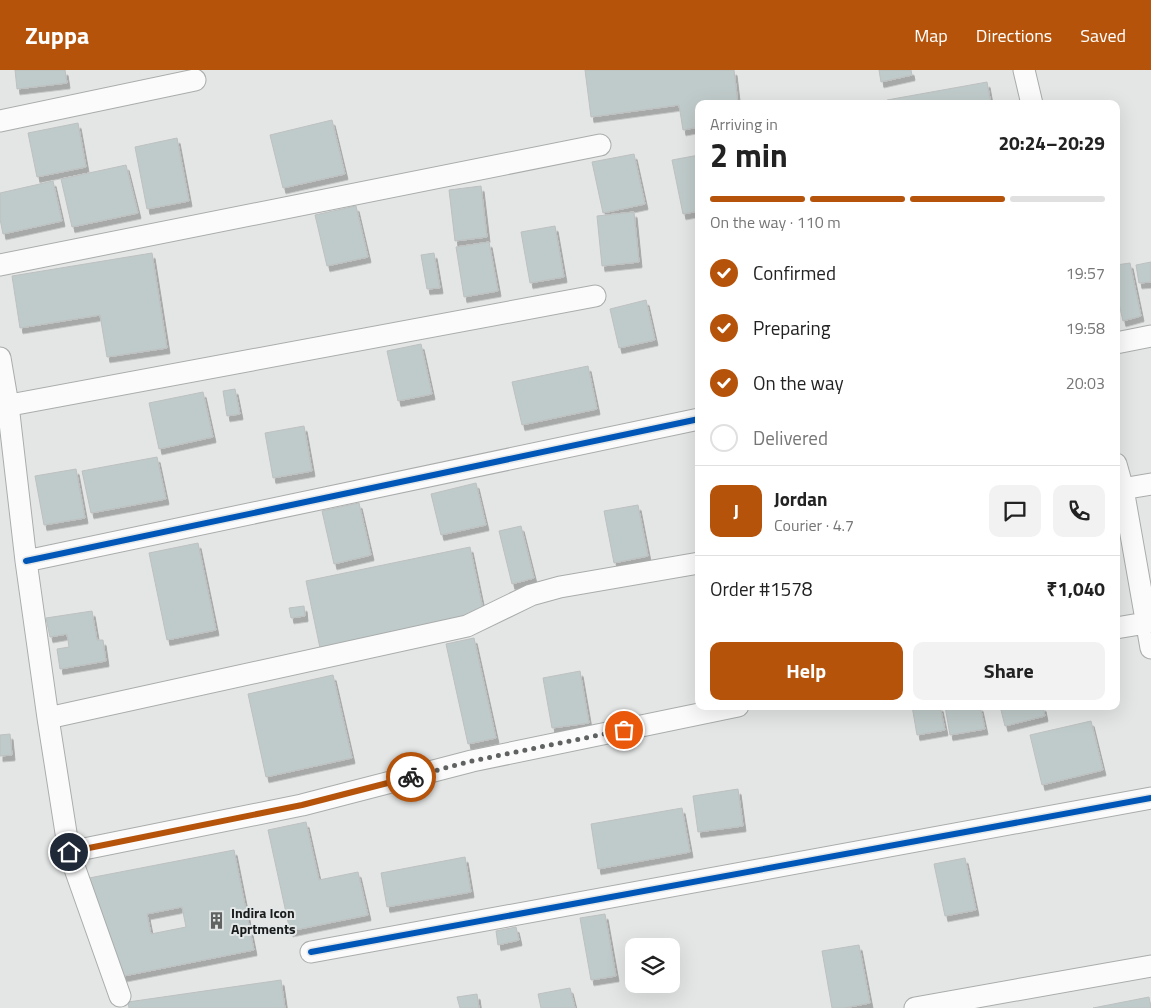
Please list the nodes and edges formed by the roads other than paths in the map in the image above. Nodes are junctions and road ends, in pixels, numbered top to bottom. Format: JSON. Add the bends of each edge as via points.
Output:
{"nodes":[{"id":1,"x":1024,"y":70,"type":"edge"},
{"id":2,"x":195,"y":80,"type":"dead end"},
{"id":3,"x":1031,"y":100,"type":"edge"},
{"id":4,"x":0,"y":121,"type":"edge"},
{"id":5,"x":600,"y":145,"type":"dead end"},
{"id":6,"x":0,"y":265,"type":"edge"},
{"id":7,"x":595,"y":296,"type":"dead end"},
{"id":8,"x":1151,"y":336,"type":"edge"},
{"id":9,"x":1120,"y":342,"type":"edge"},
{"id":10,"x":0,"y":358,"type":"edge"},
{"id":11,"x":4,"y":406,"type":"edge"},
{"id":12,"x":695,"y":420,"type":"edge"},
{"id":13,"x":1151,"y":484,"type":"edge"},
{"id":14,"x":1120,"y":490,"type":"edge"},
{"id":15,"x":1120,"y":495,"type":"edge"},
{"id":16,"x":26,"y":561,"type":"junction"},
{"id":17,"x":695,"y":564,"type":"edge"},
{"id":18,"x":1148,"y":622,"type":"edge"},
{"id":19,"x":1120,"y":627,"type":"edge"},
{"id":20,"x":1151,"y":648,"type":"edge"},
{"id":21,"x":719,"y":710,"type":"edge"},
{"id":22,"x":48,"y":718,"type":"junction"},
{"id":23,"x":1151,"y":798,"type":"edge"},
{"id":24,"x":69,"y":852,"type":"junction"},
{"id":25,"x":311,"y":952,"type":"dead end"},
{"id":26,"x":1151,"y":966,"type":"edge"},
{"id":27,"x":120,"y":996,"type":"dead end"},
{"id":28,"x":915,"y":1008,"type":"edge"}],
"edges":[{"from":1,"to":3,"type":"street"},
{"from":2,"to":4,"type":"street"},
{"from":5,"to":6,"type":"street"},
{"from":7,"to":11,"type":"street"},
{"from":8,"to":9,"type":"street"},
{"from":10,"to":11,"type":"street"},
{"from":11,"to":16,"type":"street"},
{"from":12,"to":16,"type":"street"},
{"from":13,"to":14,"type":"street"},
{"from":15,"to":18,"type":"street"},
{"from":16,"to":22,"type":"street"},
{"from":17,"to":22,"type":"street","via":[[560,587],[531,595],[467,626]]},
{"from":18,"to":19,"type":"street"},
{"from":18,"to":20,"type":"street"},
{"from":21,"to":24,"type":"street","via":[[472,761],[302,805]]},
{"from":22,"to":24,"type":"street"},
{"from":23,"to":25,"type":"street"},
{"from":24,"to":27,"type":"street"},
{"from":26,"to":28,"type":"street"}]}
